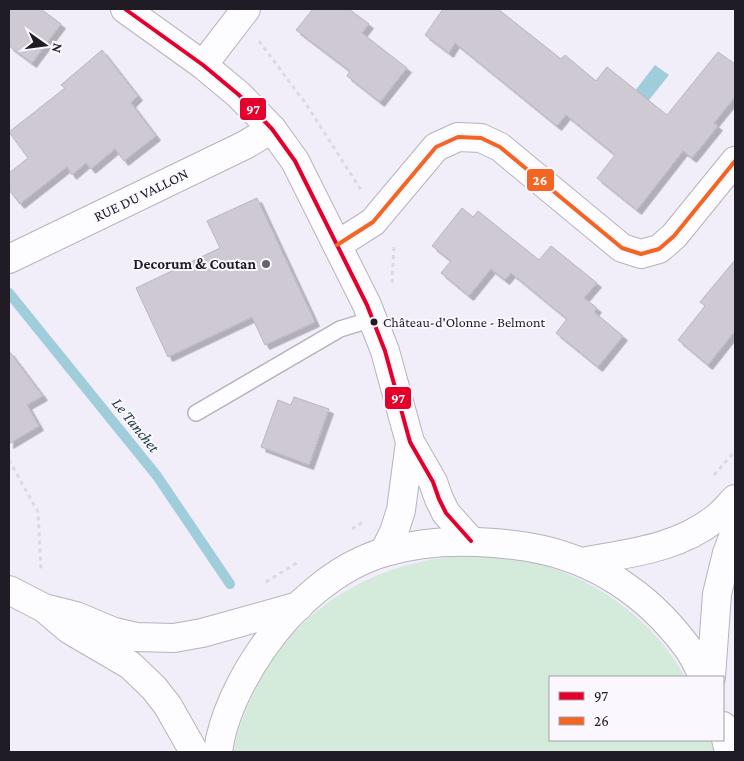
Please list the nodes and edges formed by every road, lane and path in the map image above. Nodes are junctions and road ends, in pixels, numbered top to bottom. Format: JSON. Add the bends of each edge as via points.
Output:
{"nodes":[{"id":1,"x":125,"y":9,"type":"edge"},
{"id":2,"x":246,"y":9,"type":"edge"},
{"id":3,"x":203,"y":65,"type":"junction"},
{"id":4,"x":272,"y":129,"type":"junction"},
{"id":5,"x":735,"y":161,"type":"edge"},
{"id":6,"x":338,"y":245,"type":"junction"},
{"id":7,"x":9,"y":259,"type":"edge"},
{"id":8,"x":373,"y":319,"type":"junction"},
{"id":9,"x":196,"y":412,"type":"dead end"},
{"id":10,"x":410,"y":442,"type":"junction"},
{"id":11,"x":735,"y":451,"type":"edge"},
{"id":12,"x":9,"y":460,"type":"edge"},
{"id":13,"x":711,"y":478,"type":"dead end"},
{"id":14,"x":735,"y":499,"type":"edge"},
{"id":15,"x":367,"y":520,"type":"dead end"},
{"id":16,"x":735,"y":532,"type":"edge"},
{"id":17,"x":346,"y":533,"type":"dead end"},
{"id":18,"x":471,"y":541,"type":"junction"},
{"id":19,"x":384,"y":552,"type":"junction"},
{"id":20,"x":306,"y":557,"type":"dead end"},
{"id":21,"x":582,"y":562,"type":"junction"},
{"id":22,"x":259,"y":586,"type":"dead end"},
{"id":23,"x":27,"y":599,"type":"edge"},
{"id":24,"x":299,"y":606,"type":"junction"},
{"id":25,"x":703,"y":676,"type":"edge"},
{"id":26,"x":711,"y":676,"type":"edge"},
{"id":27,"x":724,"y":730,"type":"edge"},
{"id":28,"x":194,"y":752,"type":"edge"},
{"id":29,"x":218,"y":752,"type":"edge"},
{"id":30,"x":729,"y":752,"type":"edge"}],
"edges":[{"from":1,"to":3,"type":"street"},
{"from":2,"to":3,"type":"street"},
{"from":3,"to":4,"type":"street"},
{"from":4,"to":6,"type":"street","via":[[295,160]]},
{"from":4,"to":7,"type":"street","name":"RUE DU VALLON"},
{"from":5,"to":6,"type":"street","via":[[674,236],[659,249],[641,254],[622,248],[500,147],[481,138],[458,138],[436,147],[373,222]]},
{"from":6,"to":8,"type":"street"},
{"from":8,"to":9,"type":"lane","via":[[340,329]]},
{"from":8,"to":10,"type":"street"},
{"from":10,"to":18,"type":"street","via":[[446,513]]},
{"from":10,"to":19,"type":"street","via":[[401,510]]},
{"from":11,"to":13,"type":"path"},
{"from":12,"to":23,"type":"path","via":[[38,512],[41,576]]},
{"from":14,"to":21,"type":"street","via":[[717,517],[678,541],[650,550]]},
{"from":15,"to":17,"type":"path"},
{"from":16,"to":26,"type":"street","via":[[717,594]]},
{"from":18,"to":19,"type":"street","via":[[443,541]]},
{"from":18,"to":21,"type":"street","via":[[528,547]]},
{"from":19,"to":24,"type":"street","via":[[352,566]]},
{"from":20,"to":22,"type":"path"},
{"from":21,"to":25,"type":"street","via":[[622,583],[658,613],[688,649]]},
{"from":23,"to":24,"type":"street","via":[[114,632],[136,637],[174,638]]},
{"from":23,"to":28,"type":"street","via":[[70,630],[130,665],[168,706]]},
{"from":24,"to":29,"type":"street","via":[[271,636],[248,670],[231,707]]},
{"from":27,"to":30,"type":"street"}]}
